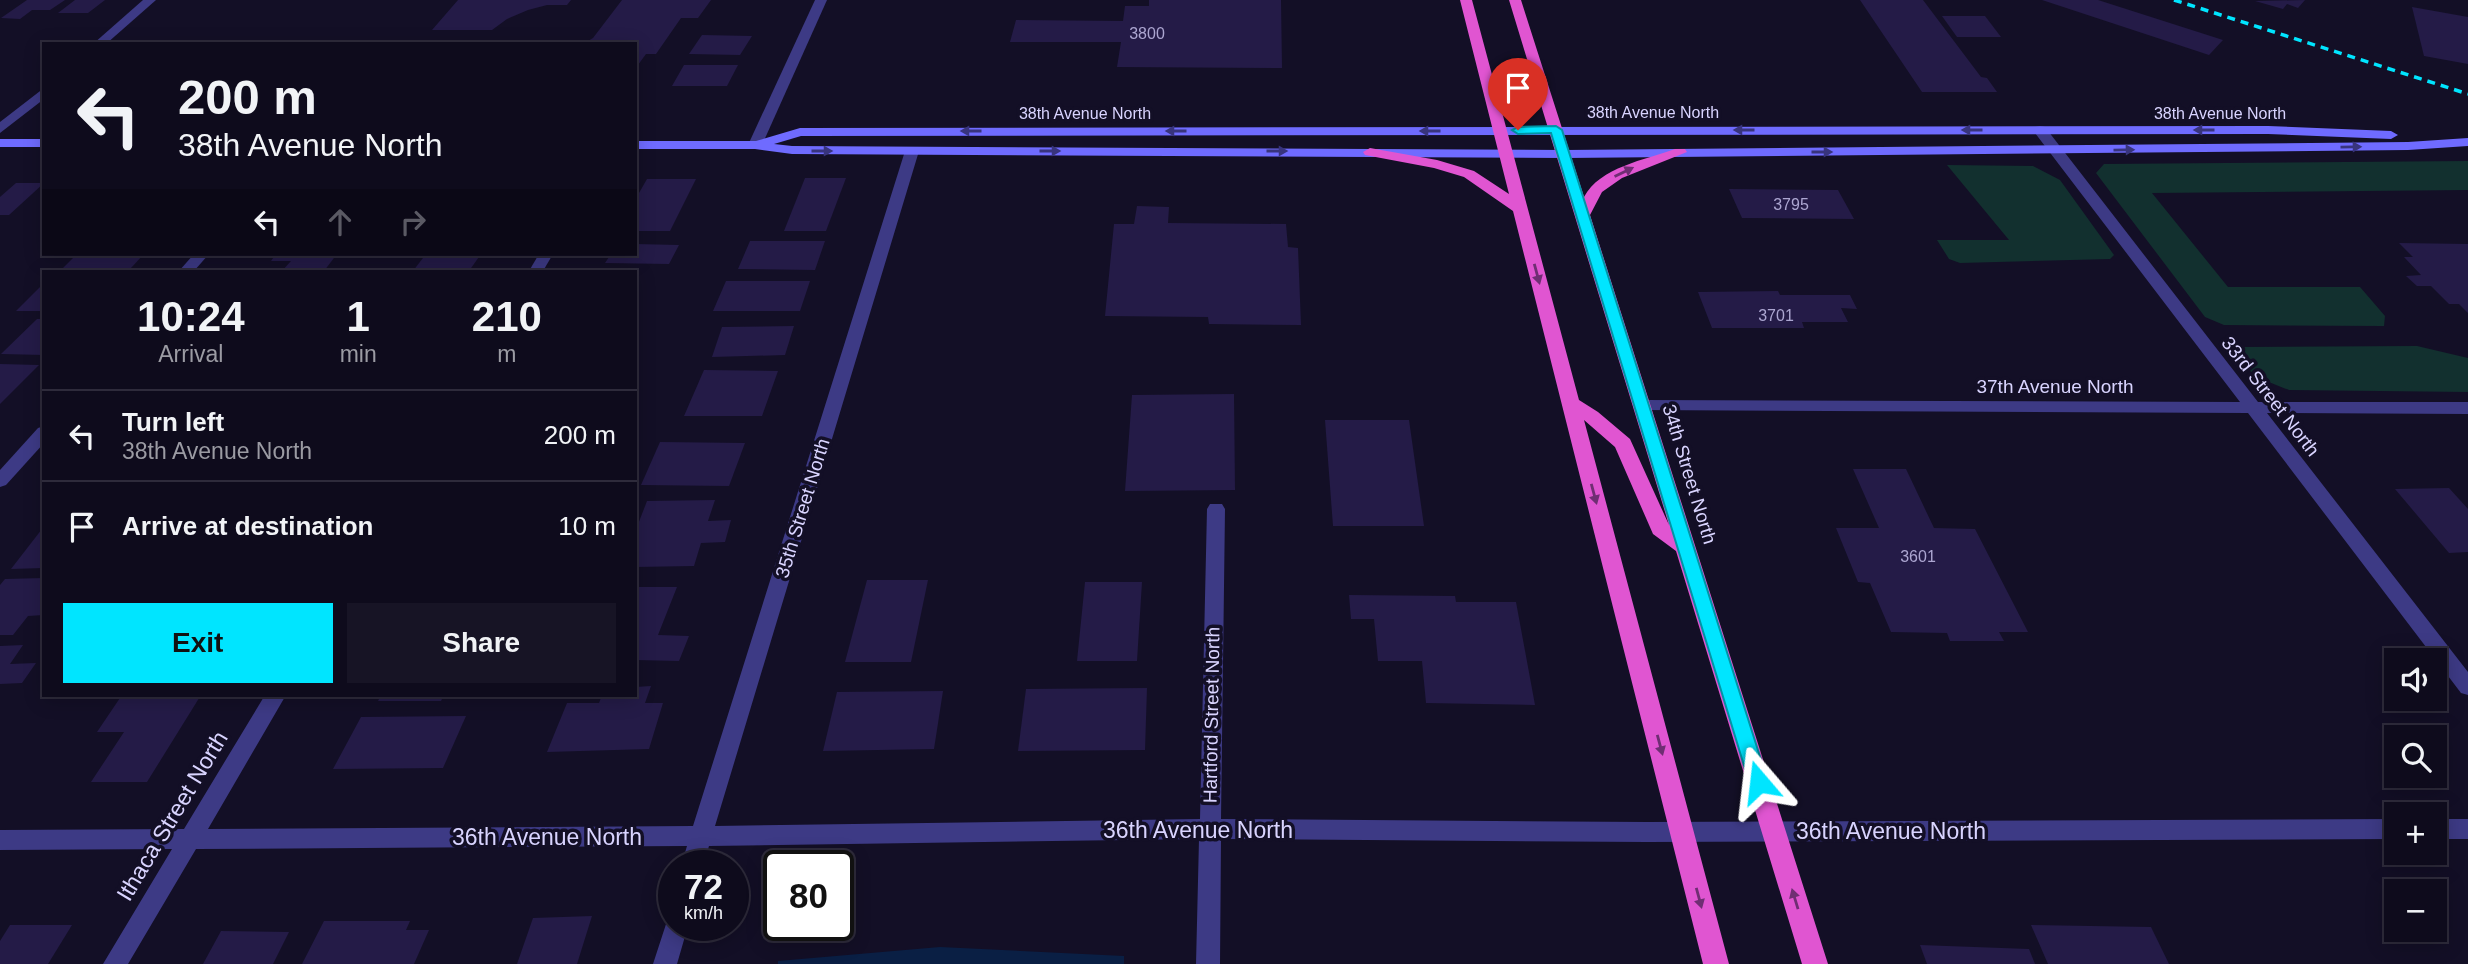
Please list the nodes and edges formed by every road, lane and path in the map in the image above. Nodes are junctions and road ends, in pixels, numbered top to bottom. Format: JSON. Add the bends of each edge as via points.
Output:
{"nodes":[{"id":1,"x":150,"y":0,"type":"edge"},
{"id":2,"x":821,"y":0,"type":"edge"},
{"id":3,"x":1466,"y":0,"type":"edge"},
{"id":4,"x":1515,"y":0,"type":"edge"},
{"id":5,"x":101,"y":42,"type":"edge"},
{"id":6,"x":42,"y":94,"type":"edge"},
{"id":7,"x":0,"y":129,"type":"edge"},
{"id":8,"x":1556,"y":130,"type":"junction"},
{"id":9,"x":2040,"y":130,"type":"junction"},
{"id":10,"x":1499,"y":131,"type":"junction"},
{"id":11,"x":2468,"y":140,"type":"edge"},
{"id":12,"x":0,"y":143,"type":"edge"},
{"id":13,"x":42,"y":143,"type":"edge"},
{"id":14,"x":637,"y":145,"type":"edge"},
{"id":15,"x":755,"y":145,"type":"junction"},
{"id":16,"x":2055,"y":150,"type":"junction"},
{"id":17,"x":912,"y":151,"type":"junction"},
{"id":18,"x":1370,"y":152,"type":"junction"},
{"id":19,"x":1681,"y":152,"type":"junction"},
{"id":20,"x":1505,"y":153,"type":"junction"},
{"id":21,"x":1565,"y":153,"type":"junction"},
{"id":22,"x":1519,"y":208,"type":"junction"},
{"id":23,"x":1583,"y":214,"type":"junction"},
{"id":24,"x":200,"y":256,"type":"edge"},
{"id":25,"x":187,"y":270,"type":"edge"},
{"id":26,"x":1570,"y":404,"type":"junction"},
{"id":27,"x":1643,"y":405,"type":"junction"},
{"id":28,"x":2253,"y":408,"type":"junction"},
{"id":29,"x":2468,"y":408,"type":"edge"},
{"id":30,"x":42,"y":434,"type":"edge"},
{"id":31,"x":0,"y":481,"type":"edge"},
{"id":32,"x":1216,"y":509,"type":"dead end"},
{"id":33,"x":1687,"y":548,"type":"junction"},
{"id":34,"x":2468,"y":687,"type":"edge"},
{"id":35,"x":275,"y":697,"type":"edge"},
{"id":36,"x":1209,"y":829,"type":"junction"},
{"id":37,"x":2384,"y":829,"type":"edge"},
{"id":38,"x":2447,"y":829,"type":"edge"},
{"id":39,"x":2468,"y":829,"type":"edge"},
{"id":40,"x":1774,"y":831,"type":"junction"},
{"id":41,"x":1682,"y":832,"type":"junction"},
{"id":42,"x":701,"y":836,"type":"junction"},
{"id":43,"x":188,"y":839,"type":"junction"},
{"id":44,"x":0,"y":840,"type":"edge"},
{"id":45,"x":697,"y":850,"type":"edge"},
{"id":46,"x":672,"y":941,"type":"edge"},
{"id":47,"x":114,"y":964,"type":"edge"},
{"id":48,"x":665,"y":964,"type":"edge"},
{"id":49,"x":1208,"y":964,"type":"edge"},
{"id":50,"x":1717,"y":964,"type":"edge"},
{"id":51,"x":1815,"y":964,"type":"edge"}],
"edges":[{"from":1,"to":5,"type":"street"},
{"from":2,"to":15,"type":"street"},
{"from":3,"to":10,"type":"highway"},
{"from":4,"to":8,"type":"highway","name":"34th Street North"},
{"from":6,"to":7,"type":"street"},
{"from":9,"to":8,"type":"main road","name":"38th Avenue North","one_way":true},
{"from":8,"to":10,"type":"main road","name":"38th Avenue North"},
{"from":8,"to":21,"type":"highway","name":"34th Street North"},
{"from":11,"to":9,"type":"main road","name":"38th Avenue North","one_way":true,"via":[[2268,130]]},
{"from":9,"to":16,"type":"street","name":"33rd Street North"},
{"from":10,"to":15,"type":"main road","name":"38th Avenue North","one_way":true,"via":[[800,132]]},
{"from":10,"to":20,"type":"highway"},
{"from":16,"to":11,"type":"main road","name":"38th Avenue North","one_way":true,"via":[[2408,146]]},
{"from":12,"to":13,"type":"main road"},
{"from":14,"to":15,"type":"main road","name":"38th Avenue North"},
{"from":15,"to":17,"type":"main road","name":"38th Avenue North","one_way":true,"via":[[792,150]]},
{"from":19,"to":16,"type":"main road","name":"38th Avenue North","one_way":true},
{"from":16,"to":28,"type":"street","name":"33rd Street North"},
{"from":17,"to":18,"type":"main road","name":"38th Avenue North","one_way":true},
{"from":17,"to":42,"type":"street","name":"35th Street North"},
{"from":18,"to":20,"type":"main road","name":"38th Avenue North"},
{"from":18,"to":22,"type":"highway","via":[[1469,174]]},
{"from":19,"to":21,"type":"main road","name":"38th Avenue North"},
{"from":23,"to":19,"type":"highway","one_way":true,"via":[[1596,189],[1617,175]]},
{"from":20,"to":21,"type":"main road","name":"38th Avenue North"},
{"from":20,"to":22,"type":"highway"},
{"from":21,"to":23,"type":"highway","name":"34th Street North"},
{"from":22,"to":26,"type":"highway","one_way":true},
{"from":23,"to":27,"type":"highway","name":"34th Street North"},
{"from":24,"to":25,"type":"street"},
{"from":26,"to":33,"type":"highway","via":[[1592,416],[1623,444],[1660,529]]},
{"from":26,"to":41,"type":"highway","one_way":true},
{"from":27,"to":28,"type":"street","name":"37th Avenue North"},
{"from":27,"to":33,"type":"highway","name":"34th Street North"},
{"from":28,"to":29,"type":"street","name":"37th Avenue North"},
{"from":28,"to":34,"type":"street","name":"33rd Street North"},
{"from":30,"to":31,"type":"street"},
{"from":32,"to":36,"type":"street","name":"Hartford Street North"},
{"from":33,"to":40,"type":"highway","name":"34th Street North"},
{"from":35,"to":43,"type":"street","name":"Ithaca Street North"},
{"from":36,"to":41,"type":"street","name":"36th Avenue North"},
{"from":36,"to":42,"type":"street","name":"36th Avenue North"},
{"from":36,"to":49,"type":"street","name":"Hartford Street North"},
{"from":37,"to":40,"type":"street","name":"36th Avenue North"},
{"from":38,"to":39,"type":"street"},
{"from":40,"to":41,"type":"street","name":"36th Avenue North"},
{"from":51,"to":40,"type":"highway","name":"34th Street North","one_way":true},
{"from":41,"to":50,"type":"highway","one_way":true},
{"from":42,"to":43,"type":"street","name":"36th Avenue North"},
{"from":42,"to":45,"type":"street","name":"35th Street North"},
{"from":43,"to":44,"type":"street","name":"36th Avenue North"},
{"from":43,"to":47,"type":"street","name":"Ithaca Street North"},
{"from":46,"to":48,"type":"street"}]}
